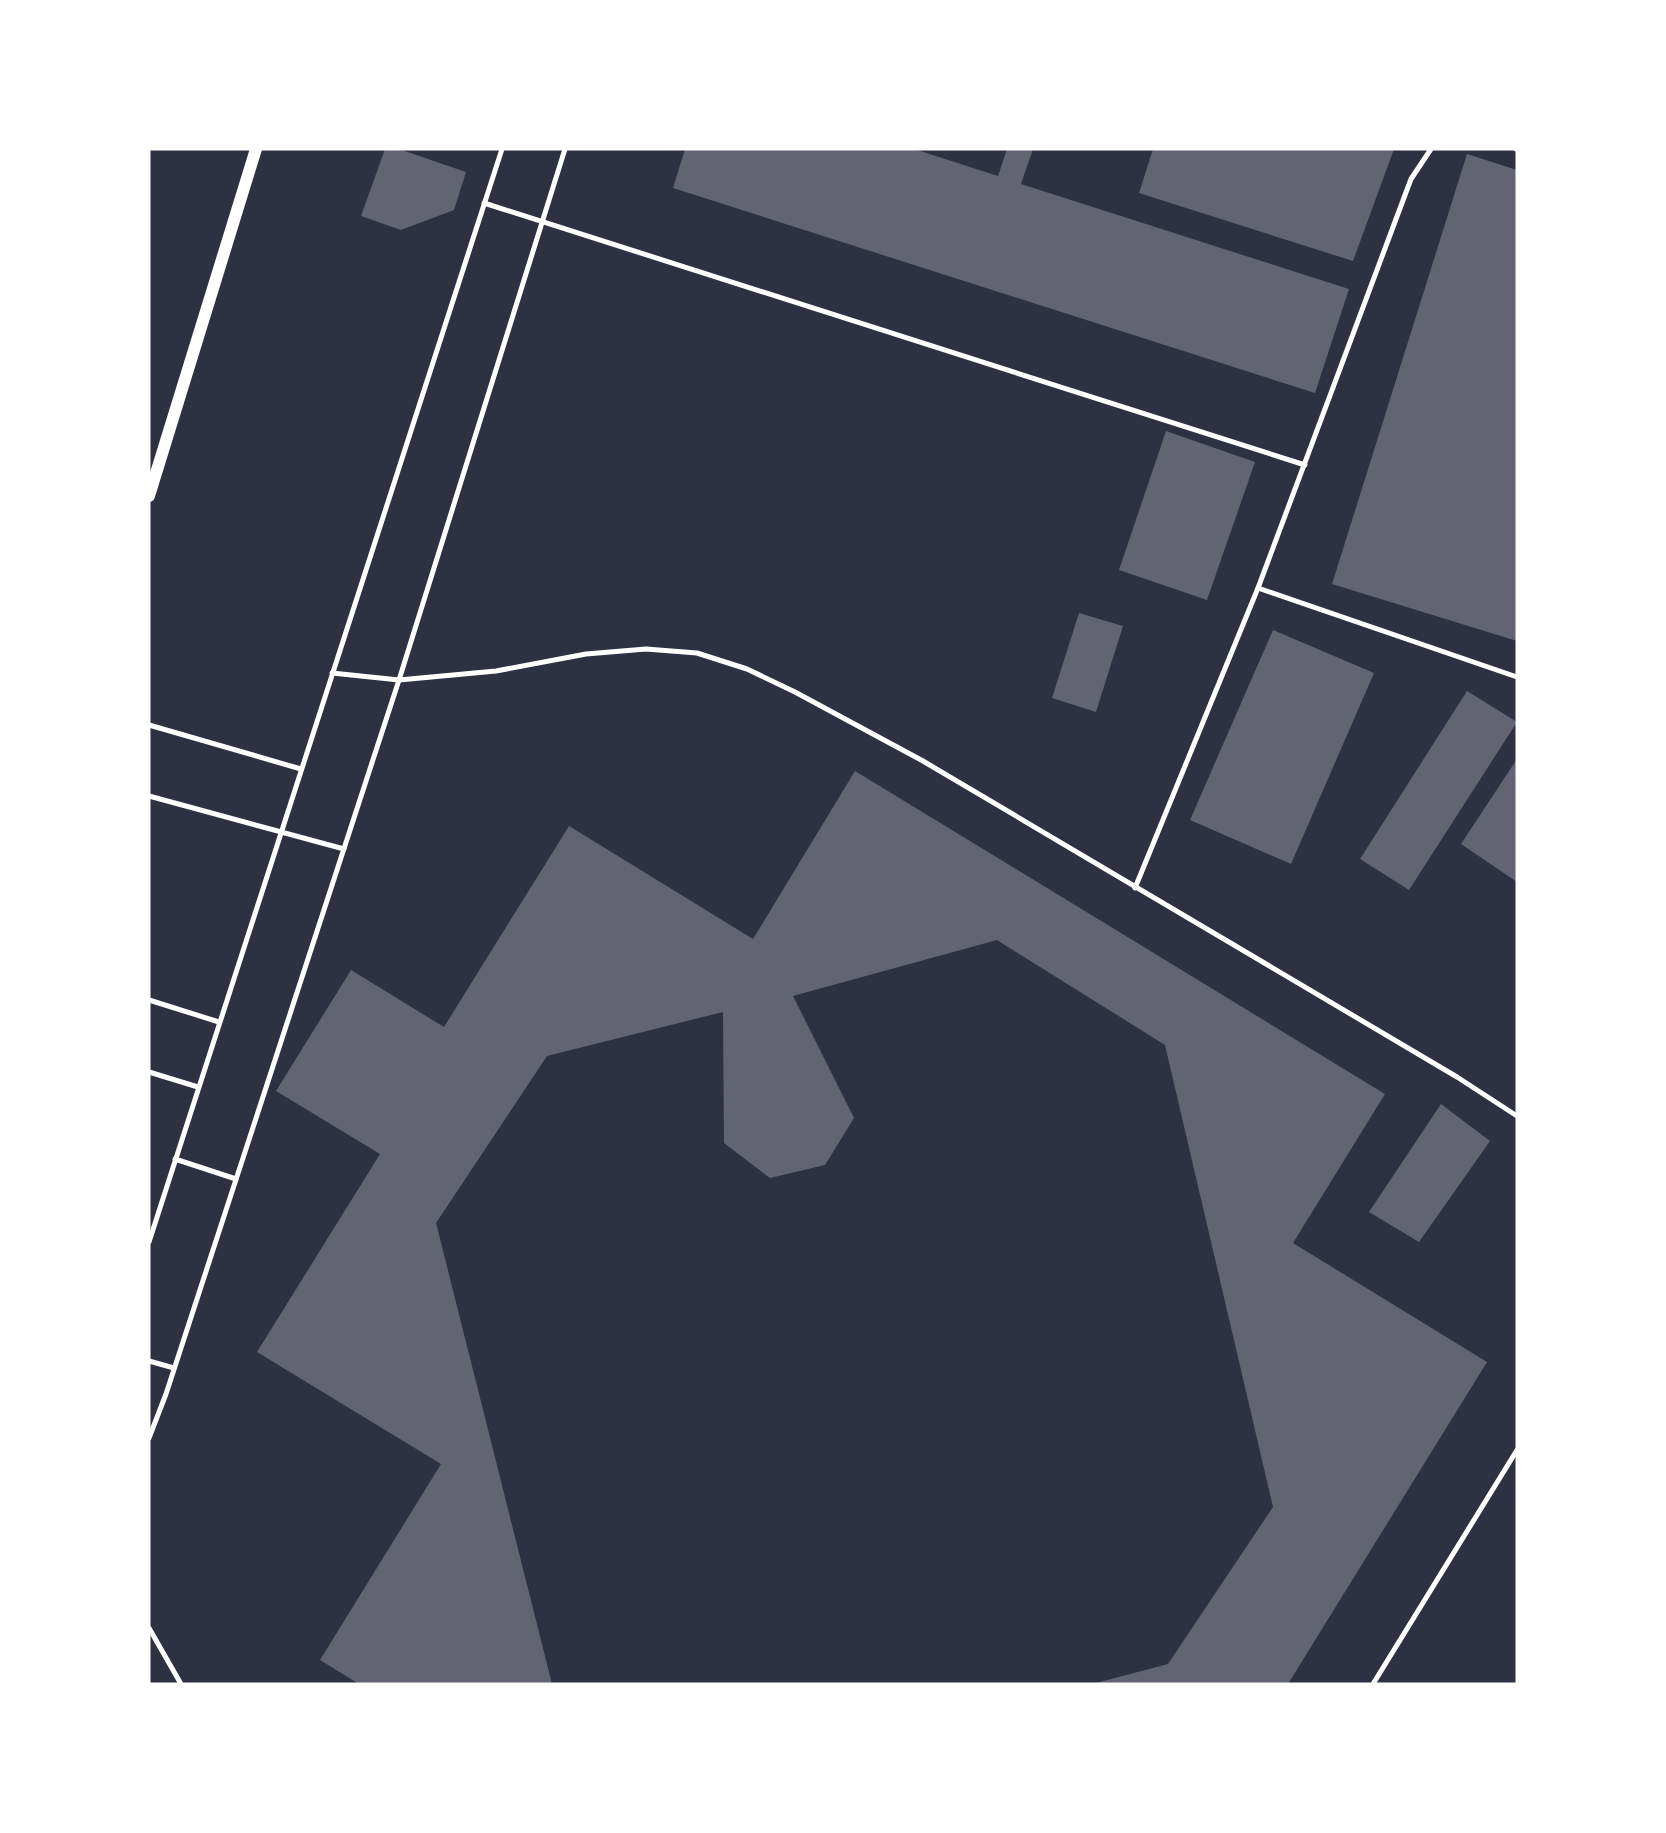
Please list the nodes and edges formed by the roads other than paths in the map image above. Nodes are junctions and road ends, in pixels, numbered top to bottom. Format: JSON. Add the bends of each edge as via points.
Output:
{"nodes":[{"id":1,"x":256,"y":149,"type":"edge"},
{"id":2,"x":502,"y":149,"type":"edge"},
{"id":3,"x":565,"y":149,"type":"edge"},
{"id":4,"x":1431,"y":149,"type":"edge"},
{"id":5,"x":484,"y":203,"type":"junction"},
{"id":6,"x":542,"y":220,"type":"junction"},
{"id":7,"x":1305,"y":465,"type":"junction"},
{"id":8,"x":149,"y":496,"type":"edge"},
{"id":9,"x":1258,"y":588,"type":"junction"},
{"id":10,"x":332,"y":673,"type":"junction"},
{"id":11,"x":1517,"y":677,"type":"edge"},
{"id":12,"x":399,"y":680,"type":"junction"},
{"id":13,"x":149,"y":725,"type":"edge"},
{"id":14,"x":301,"y":769,"type":"junction"},
{"id":15,"x":149,"y":796,"type":"edge"},
{"id":16,"x":281,"y":832,"type":"junction"},
{"id":17,"x":344,"y":849,"type":"junction"},
{"id":18,"x":1135,"y":888,"type":"junction"},
{"id":19,"x":149,"y":1000,"type":"edge"},
{"id":20,"x":219,"y":1022,"type":"junction"},
{"id":21,"x":149,"y":1072,"type":"edge"},
{"id":22,"x":198,"y":1087,"type":"junction"},
{"id":23,"x":1517,"y":1116,"type":"edge"},
{"id":24,"x":175,"y":1159,"type":"junction"},
{"id":25,"x":236,"y":1179,"type":"junction"},
{"id":26,"x":149,"y":1242,"type":"edge"},
{"id":27,"x":149,"y":1361,"type":"edge"},
{"id":28,"x":174,"y":1368,"type":"junction"},
{"id":29,"x":149,"y":1438,"type":"edge"},
{"id":30,"x":1517,"y":1450,"type":"edge"},
{"id":31,"x":149,"y":1628,"type":"edge"},
{"id":32,"x":181,"y":1684,"type":"edge"},
{"id":33,"x":1373,"y":1684,"type":"edge"}],
"edges":[{"from":1,"to":8,"type":"street"},
{"from":2,"to":5,"type":"lane"},
{"from":3,"to":6,"type":"lane"},
{"from":4,"to":7,"type":"lane","via":[[1411,178]]},
{"from":5,"to":6,"type":"lane"},
{"from":5,"to":10,"type":"lane"},
{"from":6,"to":7,"type":"lane"},
{"from":6,"to":12,"type":"lane"},
{"from":7,"to":9,"type":"lane"},
{"from":9,"to":11,"type":"lane"},
{"from":9,"to":18,"type":"lane"},
{"from":10,"to":12,"type":"lane"},
{"from":10,"to":14,"type":"lane"},
{"from":12,"to":17,"type":"lane"},
{"from":12,"to":18,"type":"lane","via":[[496,671],[586,654],[646,649],[697,653],[747,669],[846,719]]},
{"from":13,"to":14,"type":"lane"},
{"from":14,"to":16,"type":"lane"},
{"from":15,"to":16,"type":"lane"},
{"from":16,"to":17,"type":"lane"},
{"from":16,"to":20,"type":"lane"},
{"from":17,"to":25,"type":"lane"},
{"from":18,"to":23,"type":"lane"},
{"from":19,"to":20,"type":"lane"},
{"from":20,"to":22,"type":"lane"},
{"from":21,"to":22,"type":"lane"},
{"from":22,"to":24,"type":"lane"},
{"from":24,"to":25,"type":"lane"},
{"from":24,"to":26,"type":"lane"},
{"from":25,"to":28,"type":"lane"},
{"from":27,"to":28,"type":"lane"},
{"from":28,"to":29,"type":"lane"},
{"from":30,"to":33,"type":"lane"},
{"from":31,"to":32,"type":"lane"}]}
